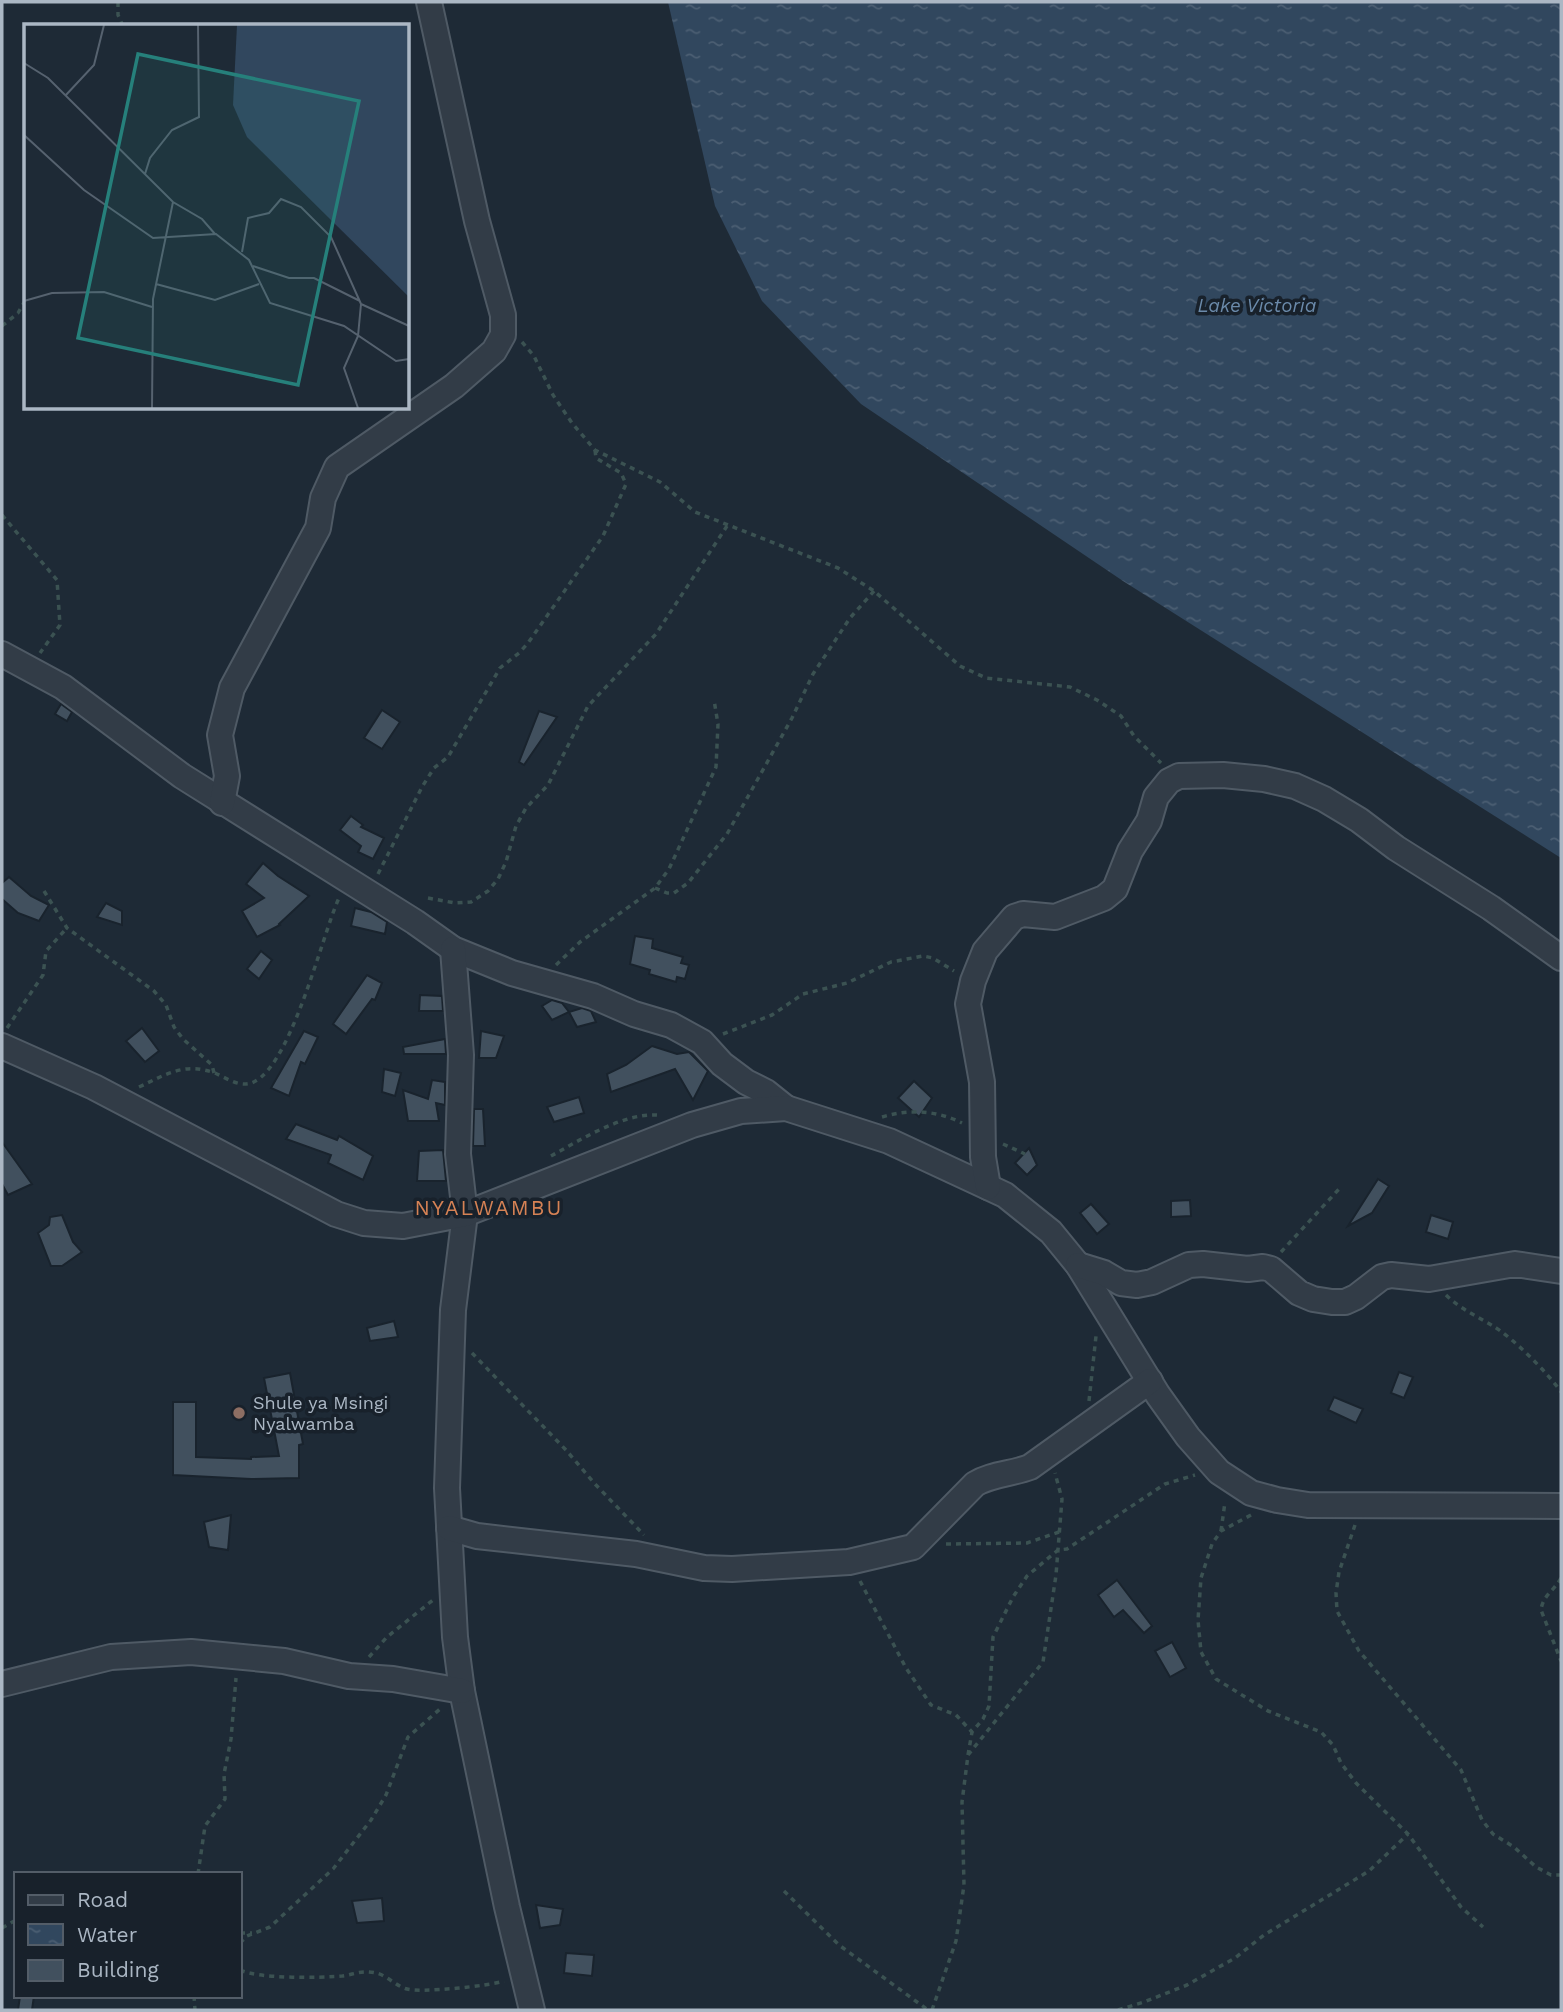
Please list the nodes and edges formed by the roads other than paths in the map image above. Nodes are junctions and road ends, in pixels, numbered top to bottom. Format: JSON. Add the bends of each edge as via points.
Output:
{"nodes":[{"id":1,"x":429,"y":2,"type":"edge"},
{"id":2,"x":2,"y":654,"type":"edge"},
{"id":3,"x":222,"y":803,"type":"junction"},
{"id":4,"x":453,"y":949,"type":"junction"},
{"id":5,"x":1561,"y":958,"type":"edge"},
{"id":6,"x":2,"y":1046,"type":"edge"},
{"id":7,"x":786,"y":1108,"type":"junction"},
{"id":8,"x":988,"y":1187,"type":"junction"},
{"id":9,"x":465,"y":1214,"type":"junction"},
{"id":10,"x":1078,"y":1265,"type":"junction"},
{"id":11,"x":1561,"y":1271,"type":"edge"},
{"id":12,"x":1150,"y":1381,"type":"junction"},
{"id":13,"x":1561,"y":1506,"type":"edge"},
{"id":14,"x":449,"y":1528,"type":"junction"},
{"id":15,"x":2,"y":1684,"type":"edge"},
{"id":16,"x":462,"y":1691,"type":"junction"},
{"id":17,"x":532,"y":2010,"type":"edge"}],
"edges":[{"from":1,"to":3,"type":"street","via":[[503,335],[494,351],[426,407],[337,467],[323,498],[318,528],[232,688],[220,734],[227,776]]},
{"from":2,"to":3,"type":"street","via":[[63,687]]},
{"from":3,"to":4,"type":"street"},
{"from":4,"to":7,"type":"street","via":[[671,1025],[702,1042],[722,1064]]},
{"from":4,"to":9,"type":"street","via":[[461,1055],[458,1154]]},
{"from":5,"to":8,"type":"street","via":[[1324,799],[1264,779],[1179,776],[1156,797],[1115,890],[1055,917],[1014,917],[985,951],[968,1004],[982,1082]]},
{"from":6,"to":9,"type":"street","via":[[115,1098],[336,1214],[364,1223],[403,1226]]},
{"from":7,"to":8,"type":"street","via":[[889,1141]]},
{"from":7,"to":9,"type":"street","via":[[741,1111],[692,1125]]},
{"from":8,"to":10,"type":"street","via":[[1051,1232]]},
{"from":9,"to":14,"type":"street","via":[[452,1334]]},
{"from":10,"to":11,"type":"street","via":[[1137,1285],[1189,1265],[1263,1267],[1313,1299],[1345,1302],[1391,1275],[1429,1279],[1515,1264]]},
{"from":10,"to":12,"type":"street"},
{"from":12,"to":13,"type":"street","via":[[1188,1437],[1222,1474],[1251,1493],[1308,1505]]},
{"from":12,"to":14,"type":"street","via":[[1030,1467],[975,1484],[913,1547],[849,1562],[704,1568],[636,1554],[477,1536]]},
{"from":14,"to":16,"type":"street"},
{"from":15,"to":16,"type":"street","via":[[111,1657],[191,1652],[284,1661],[349,1676]]},
{"from":16,"to":17,"type":"street"}]}
